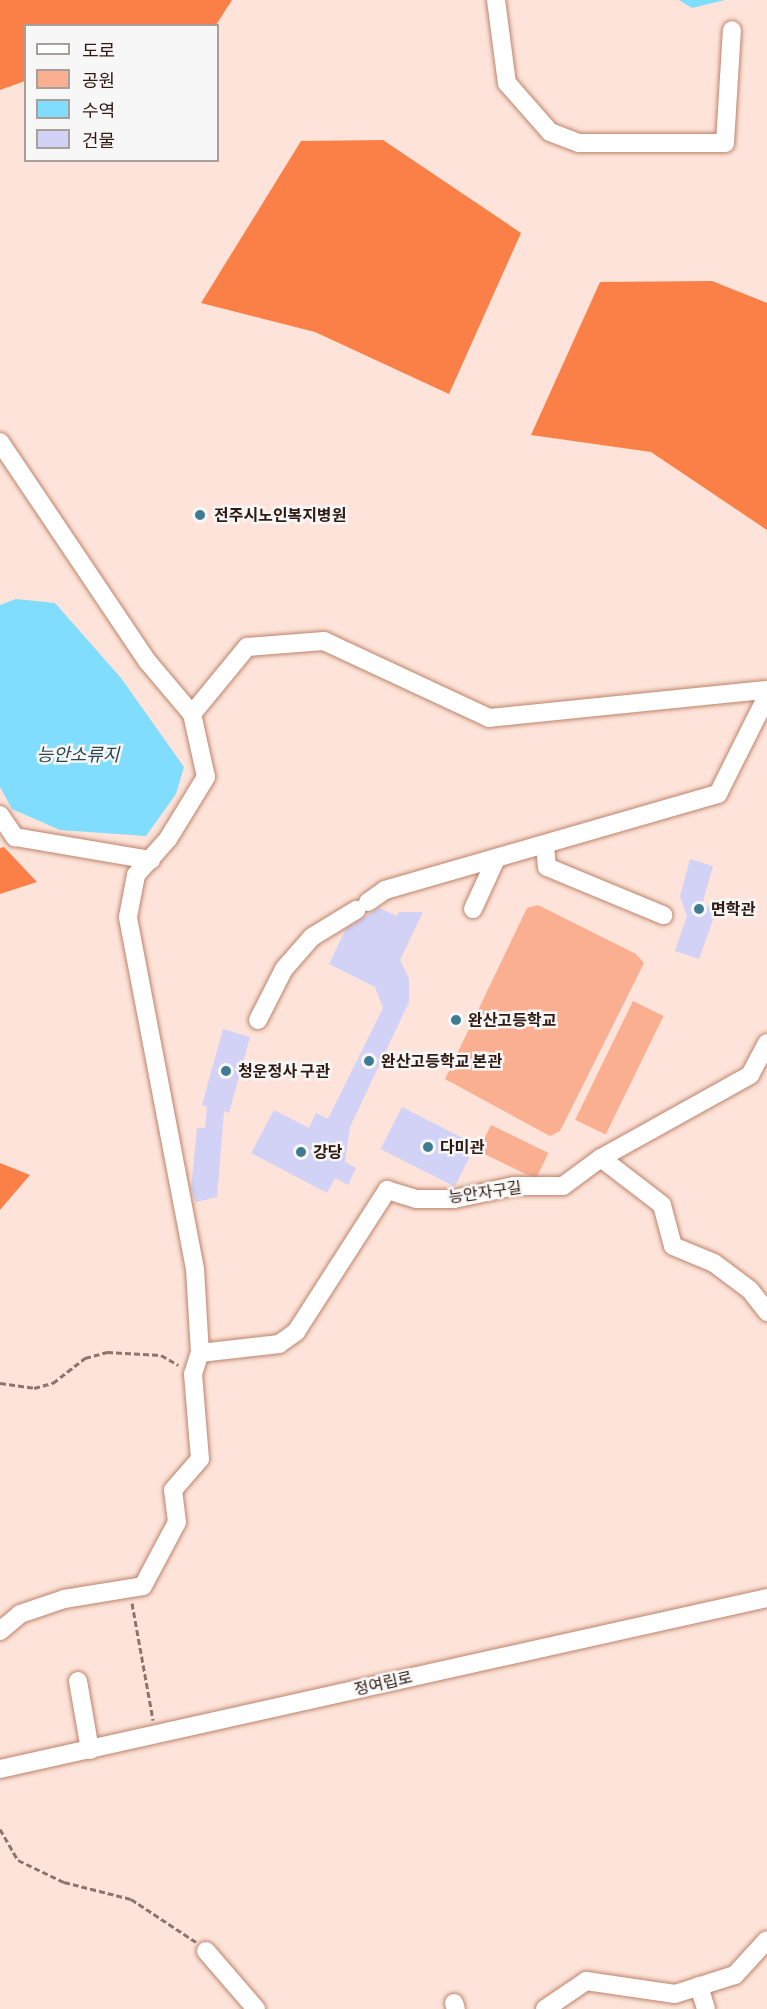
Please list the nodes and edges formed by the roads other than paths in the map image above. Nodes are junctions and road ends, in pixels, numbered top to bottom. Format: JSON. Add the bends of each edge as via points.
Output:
{"nodes":[{"id":1,"x":496,"y":0,"type":"edge"},
{"id":2,"x":732,"y":30,"type":"dead end"},
{"id":3,"x":0,"y":442,"type":"edge"},
{"id":4,"x":767,"y":690,"type":"edge"},
{"id":5,"x":767,"y":696,"type":"edge"},
{"id":6,"x":192,"y":714,"type":"junction"},
{"id":7,"x":0,"y":815,"type":"edge"},
{"id":8,"x":545,"y":845,"type":"junction"},
{"id":9,"x":496,"y":859,"type":"junction"},
{"id":10,"x":151,"y":860,"type":"junction"},
{"id":11,"x":472,"y":909,"type":"dead end"},
{"id":12,"x":663,"y":915,"type":"dead end"},
{"id":13,"x":258,"y":1020,"type":"dead end"},
{"id":14,"x":767,"y":1043,"type":"edge"},
{"id":15,"x":601,"y":1158,"type":"junction"},
{"id":16,"x":767,"y":1311,"type":"edge"},
{"id":17,"x":200,"y":1353,"type":"junction"},
{"id":18,"x":767,"y":1598,"type":"edge"},
{"id":19,"x":0,"y":1631,"type":"edge"},
{"id":20,"x":78,"y":1681,"type":"dead end"},
{"id":21,"x":90,"y":1750,"type":"junction"},
{"id":22,"x":0,"y":1769,"type":"edge"},
{"id":23,"x":767,"y":1940,"type":"edge"},
{"id":24,"x":206,"y":1951,"type":"road end"},
{"id":25,"x":699,"y":1986,"type":"junction"},
{"id":26,"x":256,"y":2009,"type":"edge"},
{"id":27,"x":545,"y":2009,"type":"edge"},
{"id":28,"x":706,"y":2009,"type":"edge"}],
"edges":[{"from":1,"to":2,"type":"street","via":[[507,83],[550,132],[579,143],[725,143]]},
{"from":3,"to":6,"type":"street","via":[[148,662]]},
{"from":4,"to":6,"type":"street","via":[[489,718],[324,641],[247,647]]},
{"from":5,"to":8,"type":"street","via":[[718,794]]},
{"from":6,"to":10,"type":"street","via":[[206,777]]},
{"from":7,"to":10,"type":"street","via":[[15,837]]},
{"from":8,"to":9,"type":"street"},
{"from":8,"to":12,"type":"street","via":[[547,867]]},
{"from":9,"to":11,"type":"street"},
{"from":9,"to":13,"type":"street","via":[[385,890],[312,937],[284,969]]},
{"from":10,"to":17,"type":"street","via":[[136,875],[129,916],[195,1269]]},
{"from":14,"to":15,"type":"street","name":"능안자구길","via":[[750,1075]]},
{"from":15,"to":16,"type":"street","via":[[662,1205],[673,1246],[714,1263],[750,1290]]},
{"from":15,"to":17,"type":"street","name":"능안자구길","via":[[562,1186],[514,1186],[454,1199],[417,1199],[387,1190],[296,1332],[279,1344]]},
{"from":17,"to":19,"type":"street","via":[[193,1374],[200,1460],[172,1490],[177,1522],[143,1586],[64,1599],[20,1614]]},
{"from":18,"to":21,"type":"street","name":"정여립로"},
{"from":20,"to":21,"type":"street"},
{"from":21,"to":22,"type":"street","name":"정여립로"},
{"from":23,"to":25,"type":"street","via":[[735,1975]]},
{"from":24,"to":26,"type":"street"},
{"from":25,"to":27,"type":"street","via":[[675,1994],[586,1981]]},
{"from":25,"to":28,"type":"street"}]}
